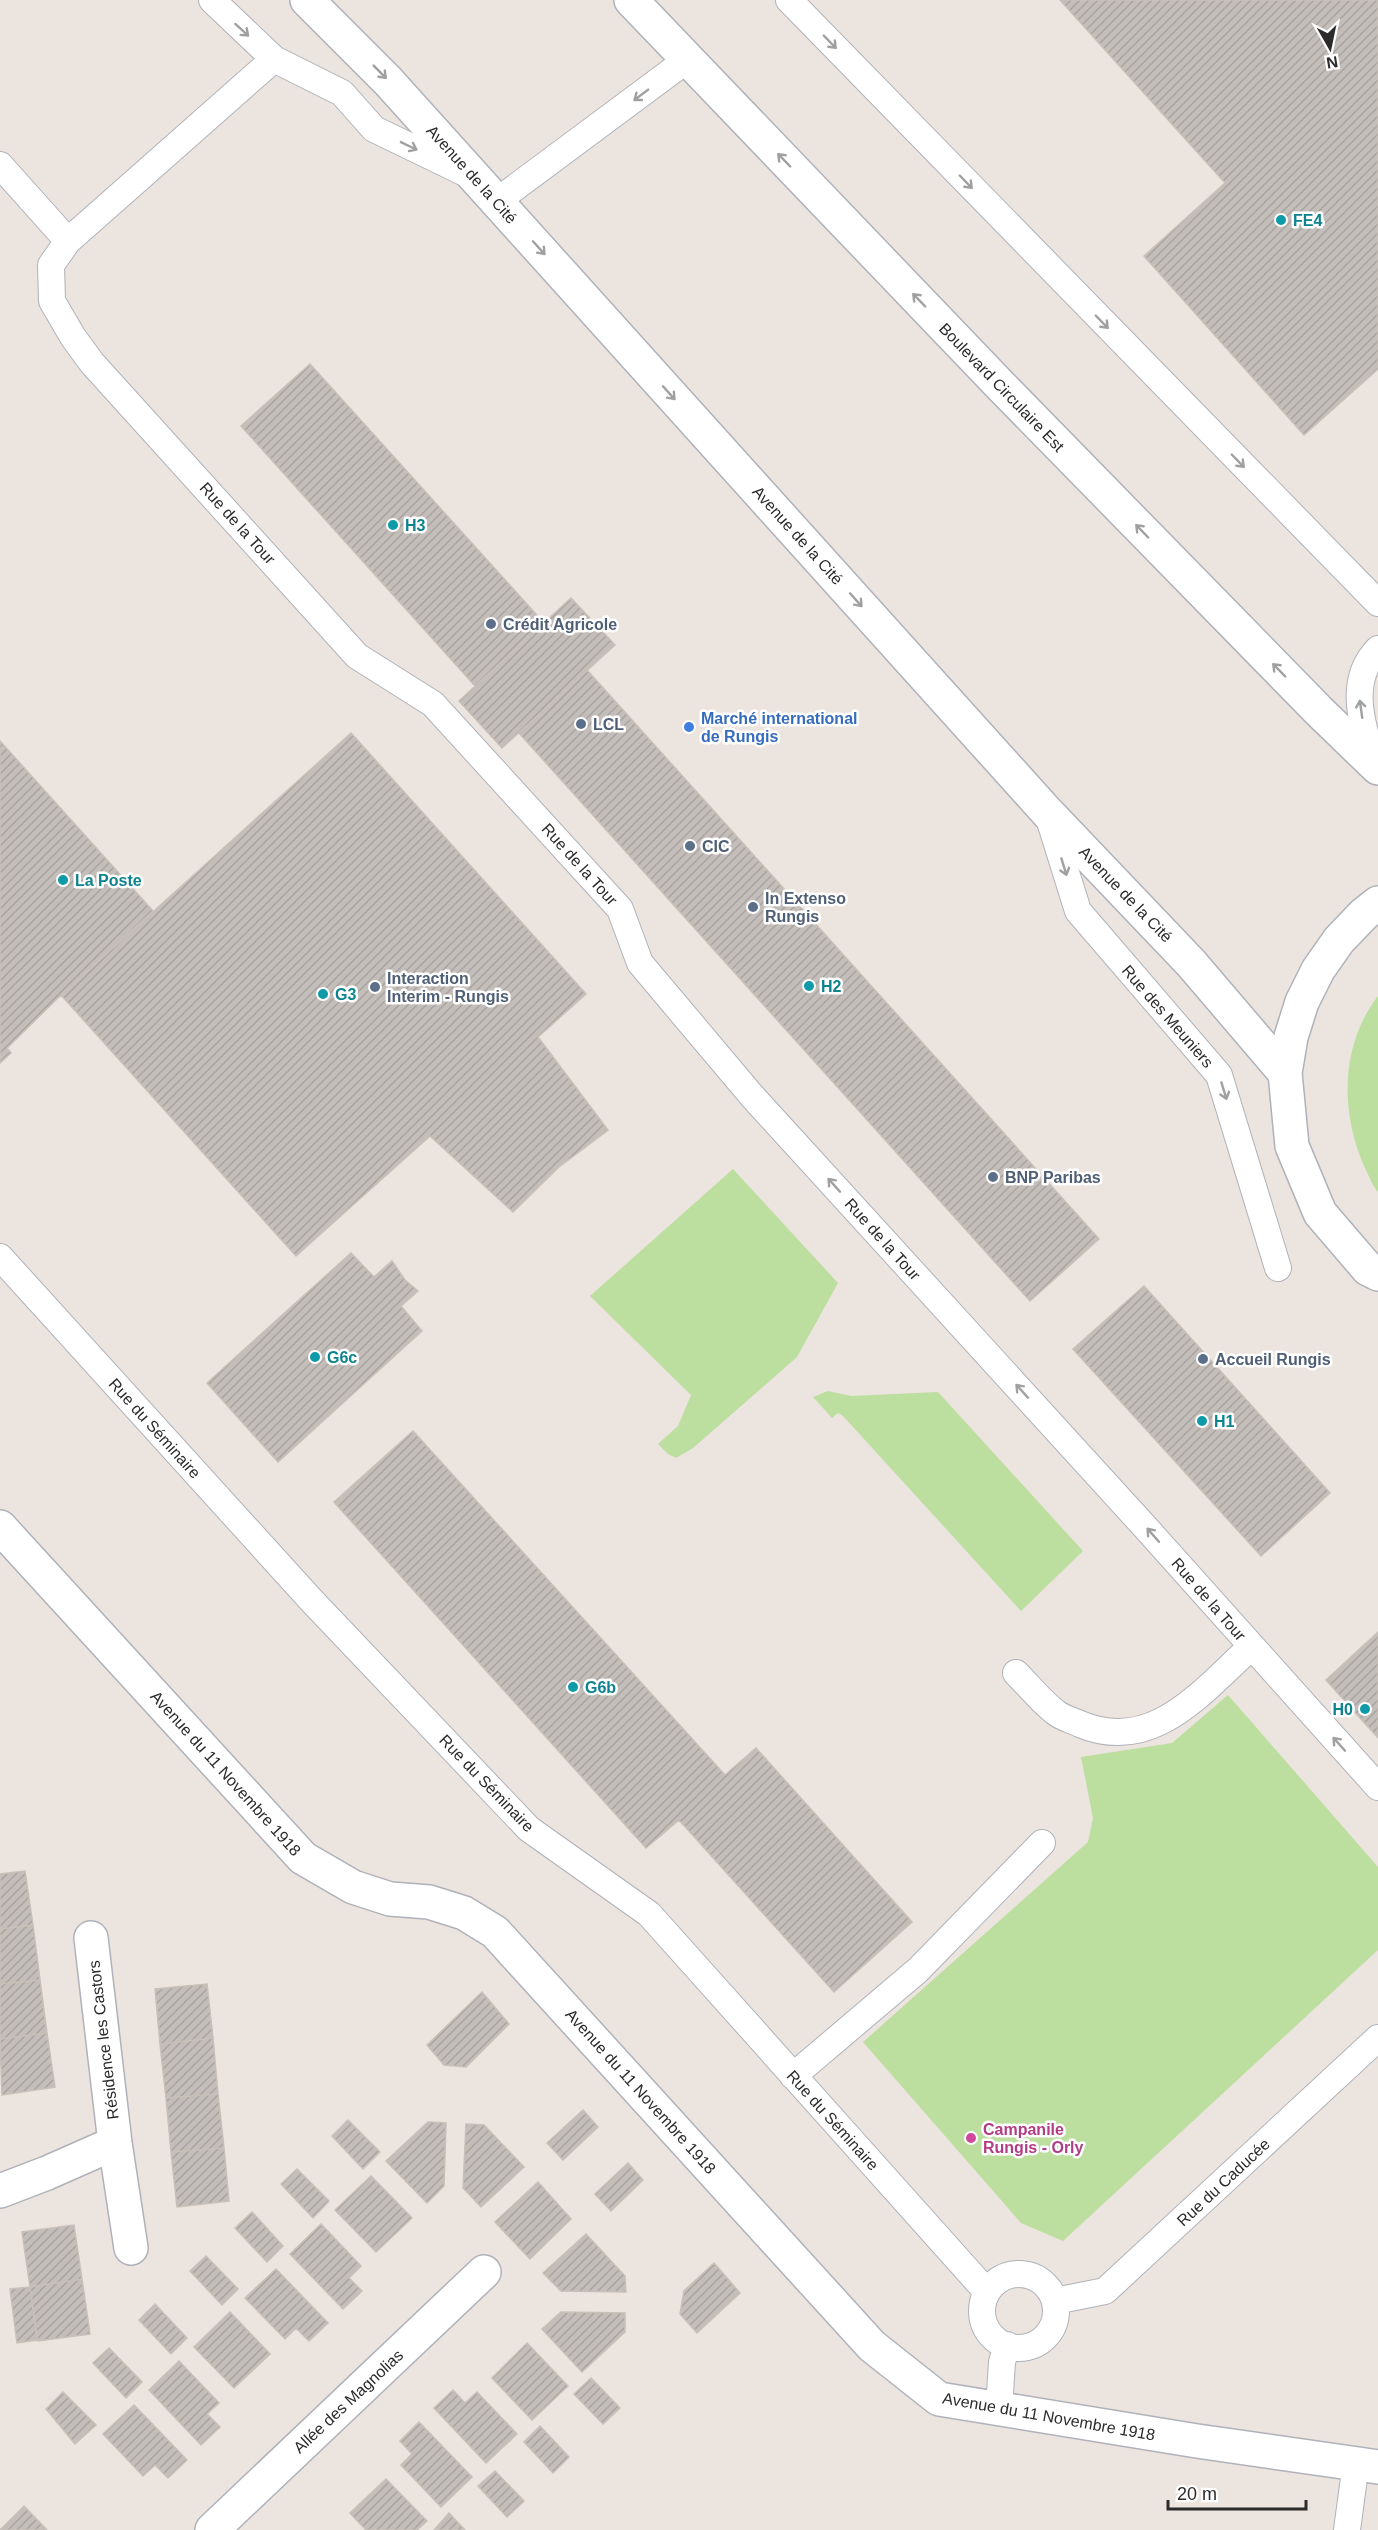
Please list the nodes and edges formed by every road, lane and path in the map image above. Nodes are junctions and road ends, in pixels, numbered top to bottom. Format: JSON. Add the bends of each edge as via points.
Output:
{"nodes":[{"id":1,"x":213,"y":0,"type":"edge"},
{"id":2,"x":307,"y":0,"type":"edge"},
{"id":3,"x":632,"y":0,"type":"edge"},
{"id":4,"x":789,"y":0,"type":"edge"},
{"id":5,"x":274,"y":59,"type":"junction"},
{"id":6,"x":688,"y":59,"type":"junction"},
{"id":7,"x":0,"y":165,"type":"edge"},
{"id":8,"x":474,"y":178,"type":"junction"},
{"id":9,"x":497,"y":201,"type":"junction"},
{"id":10,"x":68,"y":241,"type":"junction"},
{"id":11,"x":1378,"y":603,"type":"edge"},
{"id":12,"x":1378,"y":649,"type":"edge"},
{"id":13,"x":1376,"y":767,"type":"edge"},
{"id":14,"x":1047,"y":812,"type":"junction"},
{"id":15,"x":1378,"y":903,"type":"edge"},
{"id":16,"x":1285,"y":1073,"type":"junction"},
{"id":17,"x":0,"y":1257,"type":"edge"},
{"id":18,"x":1278,"y":1268,"type":"dead end"},
{"id":19,"x":1378,"y":1274,"type":"edge"},
{"id":20,"x":0,"y":1527,"type":"edge"},
{"id":21,"x":1251,"y":1647,"type":"junction"},
{"id":22,"x":1016,"y":1673,"type":"dead end"},
{"id":23,"x":1378,"y":1787,"type":"edge"},
{"id":24,"x":1042,"y":1843,"type":"dead end"},
{"id":25,"x":91,"y":1938,"type":"dead end"},
{"id":26,"x":1378,"y":2038,"type":"edge"},
{"id":27,"x":793,"y":2076,"type":"junction"},
{"id":28,"x":115,"y":2143,"type":"junction"},
{"id":29,"x":0,"y":2191,"type":"edge"},
{"id":30,"x":131,"y":2248,"type":"dead end"},
{"id":31,"x":484,"y":2272,"type":"dead end"},
{"id":32,"x":987,"y":2292,"type":"junction"},
{"id":33,"x":1055,"y":2301,"type":"junction"},
{"id":34,"x":1007,"y":2345,"type":"junction"},
{"id":35,"x":999,"y":2409,"type":"junction"},
{"id":36,"x":1367,"y":2465,"type":"edge"},
{"id":37,"x":212,"y":2530,"type":"edge"},
{"id":38,"x":1347,"y":2530,"type":"edge"}],
"edges":[{"from":1,"to":5,"type":"lane","one_way":true},
{"from":2,"to":8,"type":"street","name":"Avenue de la Cité","one_way":true,"via":[[388,81]]},
{"from":3,"to":6,"type":"street","name":"Boulevard Circulaire Est"},
{"from":4,"to":11,"type":"lane","one_way":true},
{"from":5,"to":8,"type":"lane","one_way":true,"via":[[342,93],[374,129]]},
{"from":5,"to":10,"type":"lane","name":"Rue de la Tour"},
{"from":6,"to":9,"type":"lane","one_way":true},
{"from":13,"to":6,"type":"street","name":"Boulevard Circulaire Est","one_way":true,"via":[[1000,385]]},
{"from":7,"to":10,"type":"lane"},
{"from":8,"to":9,"type":"street","name":"Avenue de la Cité"},
{"from":9,"to":14,"type":"street","name":"Avenue de la Cité","one_way":true},
{"from":21,"to":10,"type":"lane","name":"Rue de la Tour","one_way":true,"via":[[752,1096],[640,963],[620,909],[433,704],[357,656],[92,363],[52,301],[51,265]]},
{"from":13,"to":12,"type":"lane","one_way":true,"via":[[1364,733],[1359,690],[1364,670]]},
{"from":14,"to":16,"type":"street","name":"Avenue de la Cité","via":[[1191,963]]},
{"from":14,"to":18,"type":"lane","name":"Rue des Meuniers","one_way":true,"via":[[1078,911],[1219,1075]]},
{"from":15,"to":16,"type":"street","via":[[1339,940],[1318,970],[1302,1002]]},
{"from":16,"to":19,"type":"street","via":[[1292,1146],[1320,1213],[1368,1269]]},
{"from":17,"to":27,"type":"lane","name":"Rue du Séminaire","via":[[312,1601],[529,1829],[649,1914]]},
{"from":20,"to":35,"type":"street","name":"Avenue du 11 Novembre 1918","via":[[303,1858],[353,1887],[390,1899],[429,1902],[464,1913],[495,1932],[872,2346],[939,2399]]},
{"from":21,"to":22,"type":"lane","via":[[1182,1710],[1154,1727],[1118,1734],[1094,1730],[1056,1713]]},
{"from":23,"to":21,"type":"lane","name":"Rue de la Tour","one_way":true},
{"from":24,"to":27,"type":"lane","via":[[918,1970]]},
{"from":25,"to":28,"type":"street","name":"Résidence les Castors"},
{"from":26,"to":33,"type":"lane","name":"Rue du Caducée","via":[[1105,2291]]},
{"from":27,"to":32,"type":"lane","name":"Rue du Séminaire"},
{"from":28,"to":29,"type":"street","name":"Résidence les Castors"},
{"from":28,"to":30,"type":"street","name":"Résidence les Castors"},
{"from":31,"to":37,"type":"street","name":"Allée des Magnolias"},
{"from":32,"to":33,"type":"lane","via":[[995,2282],[1018,2273],[1042,2280]]},
{"from":32,"to":34,"type":"lane","via":[[983,2304],[987,2329]]},
{"from":33,"to":34,"type":"lane","via":[[1055,2322],[1041,2341],[1031,2346]]},
{"from":34,"to":35,"type":"lane"},
{"from":35,"to":36,"type":"street","name":"Avenue du 11 Novembre 1918"},
{"from":36,"to":38,"type":"lane"}]}
